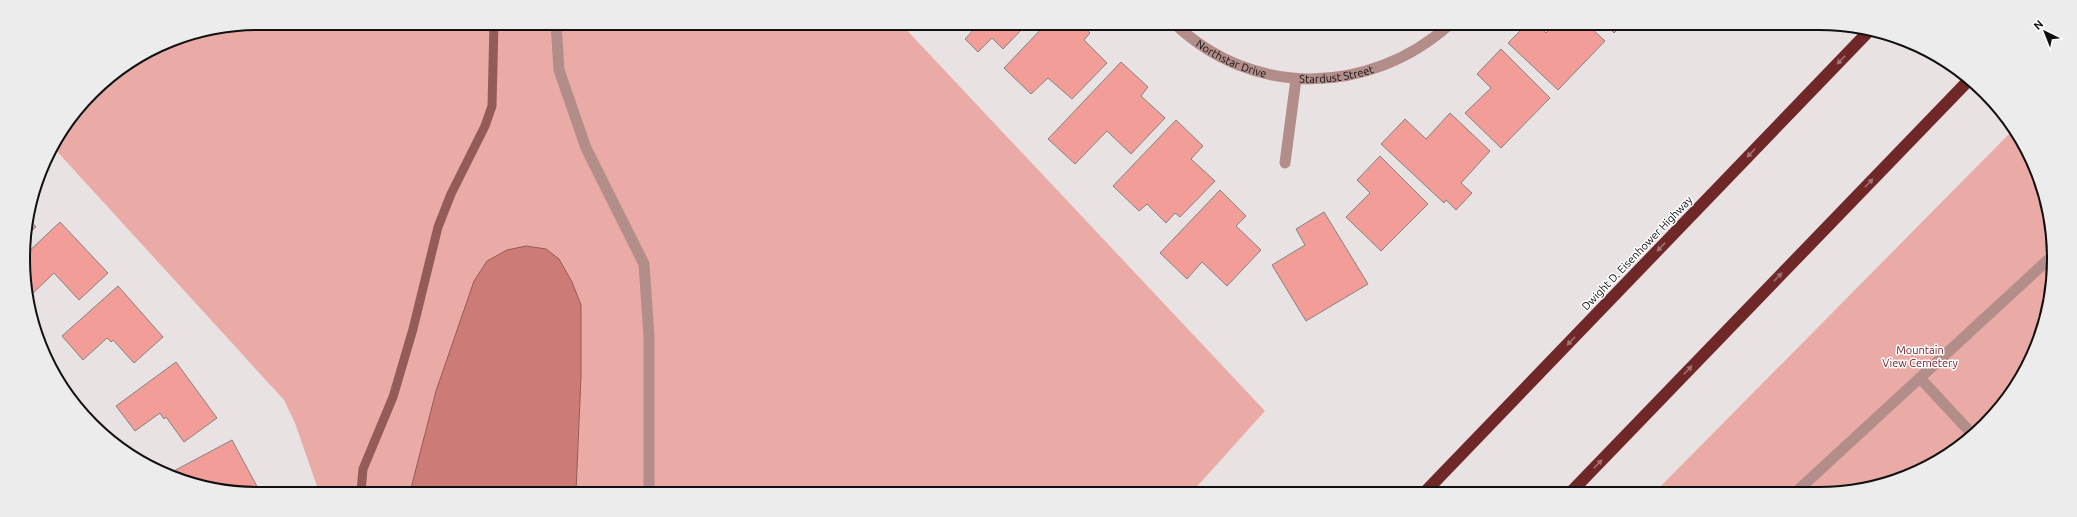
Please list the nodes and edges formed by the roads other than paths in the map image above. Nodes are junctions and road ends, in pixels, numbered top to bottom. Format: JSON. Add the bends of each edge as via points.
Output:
{"nodes":[{"id":1,"x":556,"y":30,"type":"edge"},
{"id":2,"x":1181,"y":30,"type":"edge"},
{"id":3,"x":1443,"y":30,"type":"edge"},
{"id":4,"x":1865,"y":35,"type":"edge"},
{"id":5,"x":1296,"y":79,"type":"junction"},
{"id":6,"x":1965,"y":84,"type":"edge"},
{"id":7,"x":1285,"y":163,"type":"dead end"},
{"id":8,"x":2047,"y":261,"type":"edge"},
{"id":9,"x":1920,"y":378,"type":"junction"},
{"id":10,"x":1969,"y":430,"type":"edge"},
{"id":11,"x":648,"y":487,"type":"edge"},
{"id":12,"x":1430,"y":487,"type":"edge"},
{"id":13,"x":1576,"y":487,"type":"edge"},
{"id":14,"x":1801,"y":487,"type":"edge"}],
"edges":[{"from":1,"to":11,"type":"street","via":[[559,70],[586,148],[644,264],[649,337]]},
{"from":2,"to":5,"type":"street","name":"Northstar Drive","via":[[1222,58],[1257,72]]},
{"from":3,"to":5,"type":"street","name":"Stardust Street","via":[[1404,57],[1369,71],[1334,78]]},
{"from":4,"to":12,"type":"highway","name":"Dwight D. Eisenhower Highway","one_way":true},
{"from":5,"to":7,"type":"street","name":"Stardust Street"},
{"from":13,"to":6,"type":"highway","one_way":true},
{"from":8,"to":9,"type":"street"},
{"from":9,"to":10,"type":"street"},
{"from":9,"to":14,"type":"street"}]}
